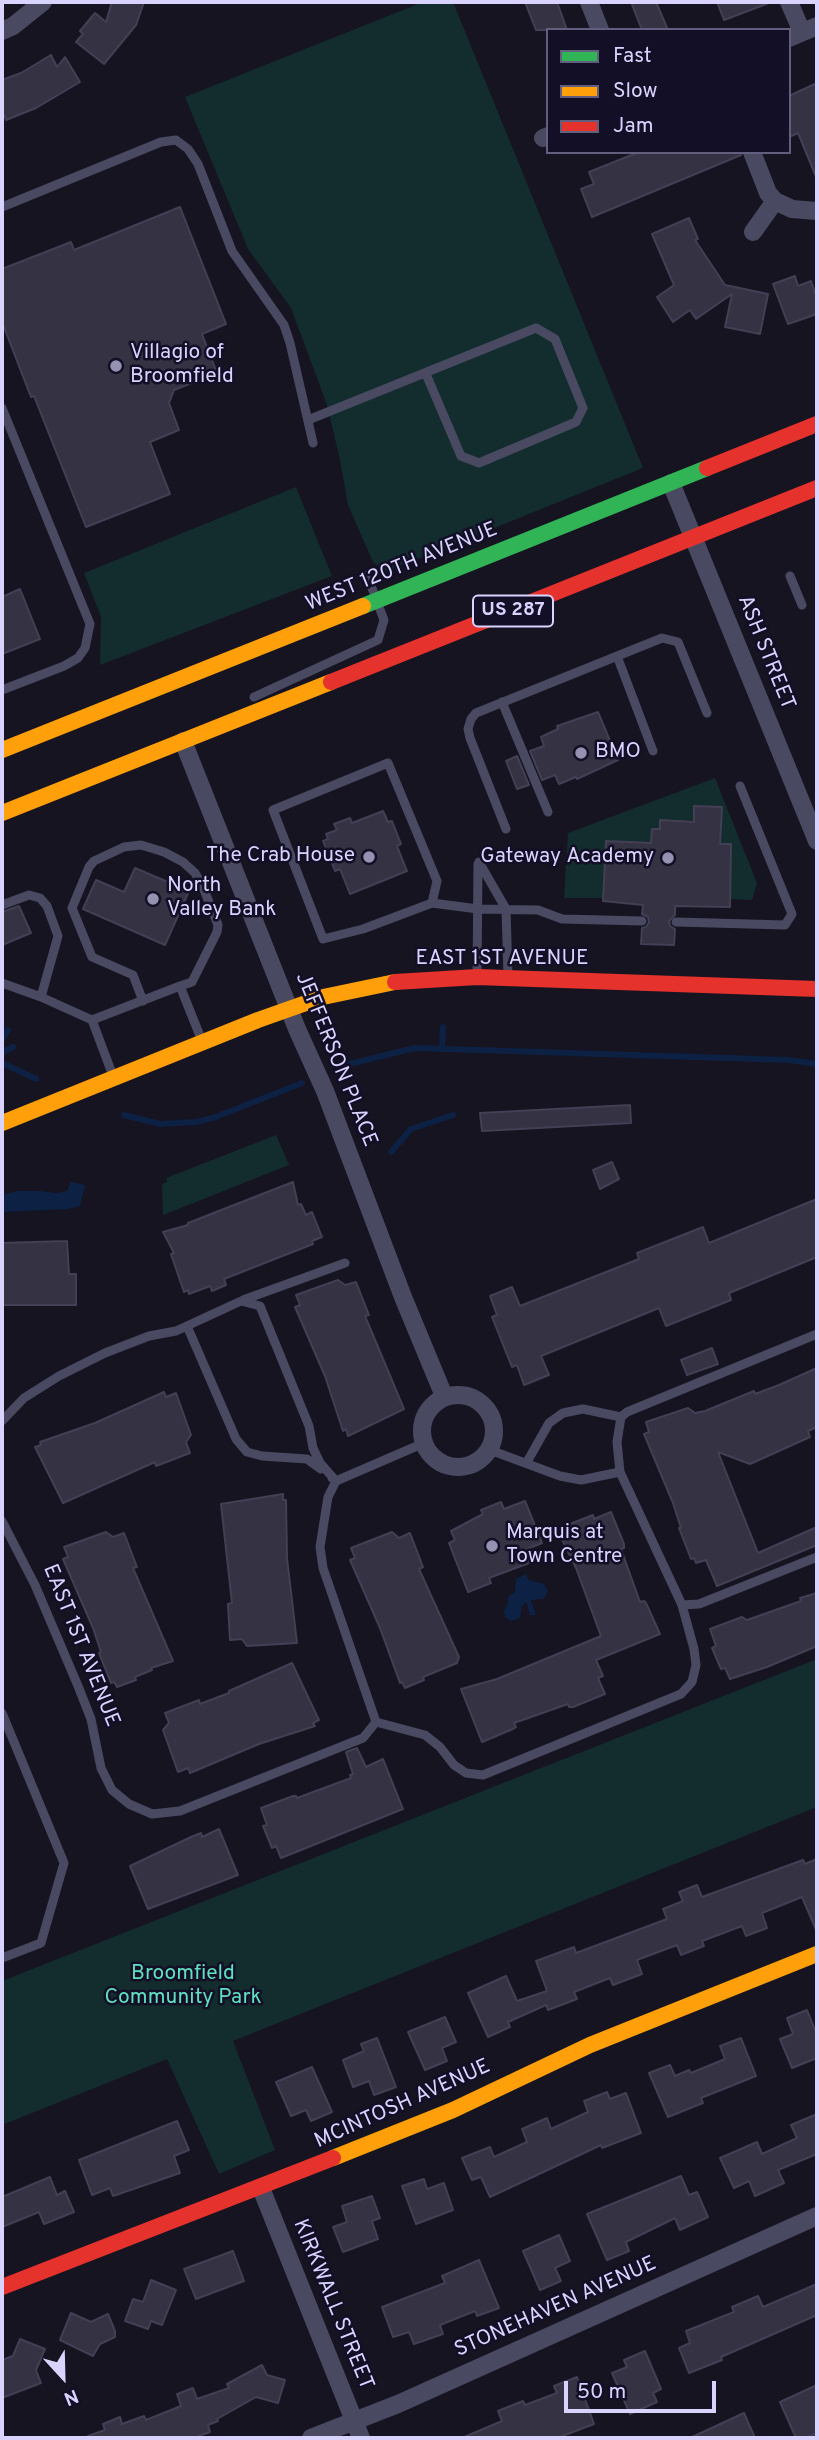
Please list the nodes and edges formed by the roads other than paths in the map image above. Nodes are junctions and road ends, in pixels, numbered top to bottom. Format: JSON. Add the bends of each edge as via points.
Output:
{"nodes":[{"id":1,"x":43,"y":2,"type":"edge"},
{"id":2,"x":589,"y":2,"type":"edge"},
{"id":3,"x":789,"y":2,"type":"edge"},
{"id":4,"x":599,"y":28,"type":"edge"},
{"id":5,"x":2,"y":31,"type":"edge"},
{"id":6,"x":803,"y":32,"type":"edge"},
{"id":7,"x":753,"y":154,"type":"edge"},
{"id":8,"x":775,"y":201,"type":"junction"},
{"id":9,"x":2,"y":207,"type":"edge"},
{"id":10,"x":817,"y":211,"type":"edge"},
{"id":11,"x":753,"y":232,"type":"dead end"},
{"id":12,"x":426,"y":374,"type":"junction"},
{"id":13,"x":2,"y":408,"type":"edge"},
{"id":14,"x":308,"y":420,"type":"junction"},
{"id":15,"x":817,"y":424,"type":"edge"},
{"id":16,"x":313,"y":443,"type":"dead end"},
{"id":17,"x":671,"y":482,"type":"junction"},
{"id":18,"x":817,"y":488,"type":"edge"},
{"id":19,"x":694,"y":538,"type":"junction"},
{"id":20,"x":368,"y":575,"type":"dead end"},
{"id":21,"x":790,"y":576,"type":"dead end"},
{"id":22,"x":378,"y":600,"type":"junction"},
{"id":23,"x":802,"y":605,"type":"dead end"},
{"id":24,"x":617,"y":656,"type":"junction"},
{"id":25,"x":2,"y":690,"type":"edge"},
{"id":26,"x":242,"y":702,"type":"dead end"},
{"id":27,"x":502,"y":702,"type":"junction"},
{"id":28,"x":707,"y":713,"type":"dead end"},
{"id":29,"x":182,"y":736,"type":"junction"},
{"id":30,"x":2,"y":750,"type":"edge"},
{"id":31,"x":653,"y":751,"type":"dead end"},
{"id":32,"x":740,"y":786,"type":"dead end"},
{"id":33,"x":5,"y":812,"type":"edge"},
{"id":34,"x":548,"y":812,"type":"dead end"},
{"id":35,"x":506,"y":829,"type":"dead end"},
{"id":36,"x":817,"y":841,"type":"edge"},
{"id":37,"x":432,"y":903,"type":"junction"},
{"id":38,"x":2,"y":905,"type":"edge"},
{"id":39,"x":478,"y":909,"type":"junction"},
{"id":40,"x":506,"y":909,"type":"junction"},
{"id":41,"x":642,"y":921,"type":"dead end"},
{"id":42,"x":676,"y":922,"type":"dead end"},
{"id":43,"x":477,"y":977,"type":"junction"},
{"id":44,"x":508,"y":978,"type":"junction"},
{"id":45,"x":2,"y":983,"type":"edge"},
{"id":46,"x":180,"y":986,"type":"junction"},
{"id":47,"x":817,"y":989,"type":"edge"},
{"id":48,"x":41,"y":997,"type":"junction"},
{"id":49,"x":143,"y":1001,"type":"junction"},
{"id":50,"x":289,"y":1009,"type":"junction"},
{"id":51,"x":92,"y":1020,"type":"junction"},
{"id":52,"x":203,"y":1042,"type":"junction"},
{"id":53,"x":114,"y":1078,"type":"junction"},
{"id":54,"x":2,"y":1123,"type":"edge"},
{"id":55,"x":345,"y":1263,"type":"dead end"},
{"id":56,"x":241,"y":1301,"type":"junction"},
{"id":57,"x":187,"y":1326,"type":"junction"},
{"id":58,"x":817,"y":1335,"type":"edge"},
{"id":59,"x":444,"y":1396,"type":"junction"},
{"id":60,"x":621,"y":1417,"type":"junction"},
{"id":61,"x":2,"y":1421,"type":"edge"},
{"id":62,"x":424,"y":1443,"type":"junction"},
{"id":63,"x":490,"y":1450,"type":"junction"},
{"id":64,"x":527,"y":1462,"type":"junction"},
{"id":65,"x":620,"y":1472,"type":"junction"},
{"id":66,"x":336,"y":1481,"type":"junction"},
{"id":67,"x":2,"y":1521,"type":"edge"},
{"id":68,"x":817,"y":1557,"type":"edge"},
{"id":69,"x":682,"y":1605,"type":"junction"},
{"id":70,"x":2,"y":1713,"type":"edge"},
{"id":71,"x":376,"y":1722,"type":"junction"},
{"id":72,"x":817,"y":1954,"type":"edge"},
{"id":73,"x":2,"y":1958,"type":"edge"},
{"id":74,"x":261,"y":2188,"type":"junction"},
{"id":75,"x":817,"y":2216,"type":"edge"},
{"id":76,"x":2,"y":2287,"type":"edge"},
{"id":77,"x":357,"y":2430,"type":"edge"},
{"id":78,"x":311,"y":2438,"type":"edge"}],
"edges":[{"from":1,"to":5,"type":"street"},
{"from":2,"to":4,"type":"street"},
{"from":3,"to":6,"type":"street"},
{"from":7,"to":8,"type":"street"},
{"from":8,"to":10,"type":"street","via":[[792,209]]},
{"from":8,"to":11,"type":"street"},
{"from":9,"to":14,"type":"lane","via":[[161,142],[176,141],[188,149],[232,251],[284,325]]},
{"from":12,"to":12,"type":"lane","via":[[536,328],[555,339],[583,408],[576,422],[479,463],[461,456]]},
{"from":12,"to":14,"type":"lane"},
{"from":13,"to":25,"type":"lane","via":[[90,624],[78,658]]},
{"from":14,"to":16,"type":"lane"},
{"from":15,"to":17,"type":"main road","name":"WEST 120TH AVENUE","number":"US 287"},
{"from":17,"to":19,"type":"street","name":"ASH STREET"},
{"from":17,"to":22,"type":"main road","name":"WEST 120TH AVENUE","number":"US 287"},
{"from":18,"to":19,"type":"main road","number":"US 287"},
{"from":19,"to":29,"type":"main road","number":"US 287"},
{"from":19,"to":36,"type":"street","name":"ASH STREET"},
{"from":20,"to":22,"type":"lane"},
{"from":21,"to":23,"type":"lane"},
{"from":22,"to":26,"type":"lane","via":[[384,620],[378,640]]},
{"from":22,"to":30,"type":"main road","name":"WEST 120TH AVENUE","number":"US 287"},
{"from":24,"to":27,"type":"lane"},
{"from":24,"to":28,"type":"lane","via":[[662,638],[678,642]]},
{"from":24,"to":31,"type":"lane"},
{"from":27,"to":34,"type":"lane"},
{"from":27,"to":35,"type":"lane","via":[[475,713],[468,729]]},
{"from":29,"to":33,"type":"main road","number":"US 287"},
{"from":29,"to":50,"type":"street","name":"JEFFERSON PLACE"},
{"from":32,"to":42,"type":"lane","via":[[792,914],[785,925]]},
{"from":37,"to":37,"type":"lane","via":[[323,939],[273,810],[387,763],[437,881]]},
{"from":37,"to":39,"type":"lane"},
{"from":38,"to":48,"type":"lane","via":[[29,895],[47,906],[58,936]]},
{"from":39,"to":40,"type":"lane"},
{"from":39,"to":40,"type":"lane","via":[[478,862]]},
{"from":39,"to":43,"type":"lane"},
{"from":40,"to":41,"type":"lane","via":[[538,910],[562,919]]},
{"from":40,"to":44,"type":"lane"},
{"from":43,"to":44,"type":"main road","name":"EAST 1ST AVENUE"},
{"from":43,"to":50,"type":"main road","name":"EAST 1ST AVENUE","via":[[372,985]]},
{"from":44,"to":47,"type":"main road","name":"EAST 1ST AVENUE"},
{"from":45,"to":48,"type":"lane"},
{"from":46,"to":49,"type":"lane"},
{"from":46,"to":49,"type":"lane","via":[[192,982],[217,932],[204,887],[183,862],[164,852],[141,845],[124,847],[94,861],[72,908],[92,957],[133,975]]},
{"from":46,"to":52,"type":"lane"},
{"from":48,"to":51,"type":"lane"},
{"from":49,"to":51,"type":"lane"},
{"from":50,"to":52,"type":"main road","name":"EAST 1ST AVENUE"},
{"from":50,"to":59,"type":"street","name":"JEFFERSON PLACE"},
{"from":51,"to":53,"type":"lane"},
{"from":52,"to":53,"type":"main road","name":"EAST 1ST AVENUE"},
{"from":53,"to":54,"type":"main road","name":"EAST 1ST AVENUE"},
{"from":55,"to":56,"type":"lane"},
{"from":56,"to":57,"type":"lane"},
{"from":56,"to":66,"type":"lane","via":[[260,1306],[309,1426],[313,1448]]},
{"from":57,"to":61,"type":"lane","via":[[139,1339],[59,1376],[24,1398]]},
{"from":57,"to":66,"type":"lane","via":[[236,1439],[247,1452],[307,1459]]},
{"from":58,"to":60,"type":"lane"},
{"from":59,"to":62,"type":"street","via":[[424,1419]]},
{"from":59,"to":63,"type":"street","via":[[463,1394],[484,1405],[495,1426]]},
{"from":60,"to":64,"type":"lane","via":[[583,1409],[563,1413],[549,1423]]},
{"from":60,"to":65,"type":"lane","via":[[617,1442]]},
{"from":62,"to":63,"type":"street","via":[[439,1462],[450,1466],[472,1465]]},
{"from":62,"to":66,"type":"lane"},
{"from":63,"to":64,"type":"lane"},
{"from":64,"to":65,"type":"lane","via":[[581,1480]]},
{"from":65,"to":69,"type":"lane"},
{"from":66,"to":71,"type":"lane","via":[[328,1497],[320,1547],[323,1569]]},
{"from":67,"to":71,"type":"lane","name":"EAST 1ST AVENUE","via":[[78,1686],[102,1768],[112,1790],[129,1804],[152,1814],[180,1811],[363,1738]]},
{"from":68,"to":69,"type":"lane","via":[[699,1604]]},
{"from":69,"to":71,"type":"lane","via":[[696,1665],[692,1682],[681,1695],[483,1775],[466,1773],[454,1765],[425,1735]]},
{"from":70,"to":73,"type":"lane","via":[[64,1863],[41,1943]]},
{"from":72,"to":74,"type":"main road","name":"MCINTOSH AVENUE","via":[[590,2045],[453,2110]]},
{"from":74,"to":76,"type":"main road","name":"MCINTOSH AVENUE"},
{"from":74,"to":77,"type":"street","name":"KIRKWALL STREET"},
{"from":75,"to":77,"type":"street","name":"STONEHAVEN AVENUE"},
{"from":77,"to":78,"type":"street","name":"STONEHAVEN AVENUE"}]}
